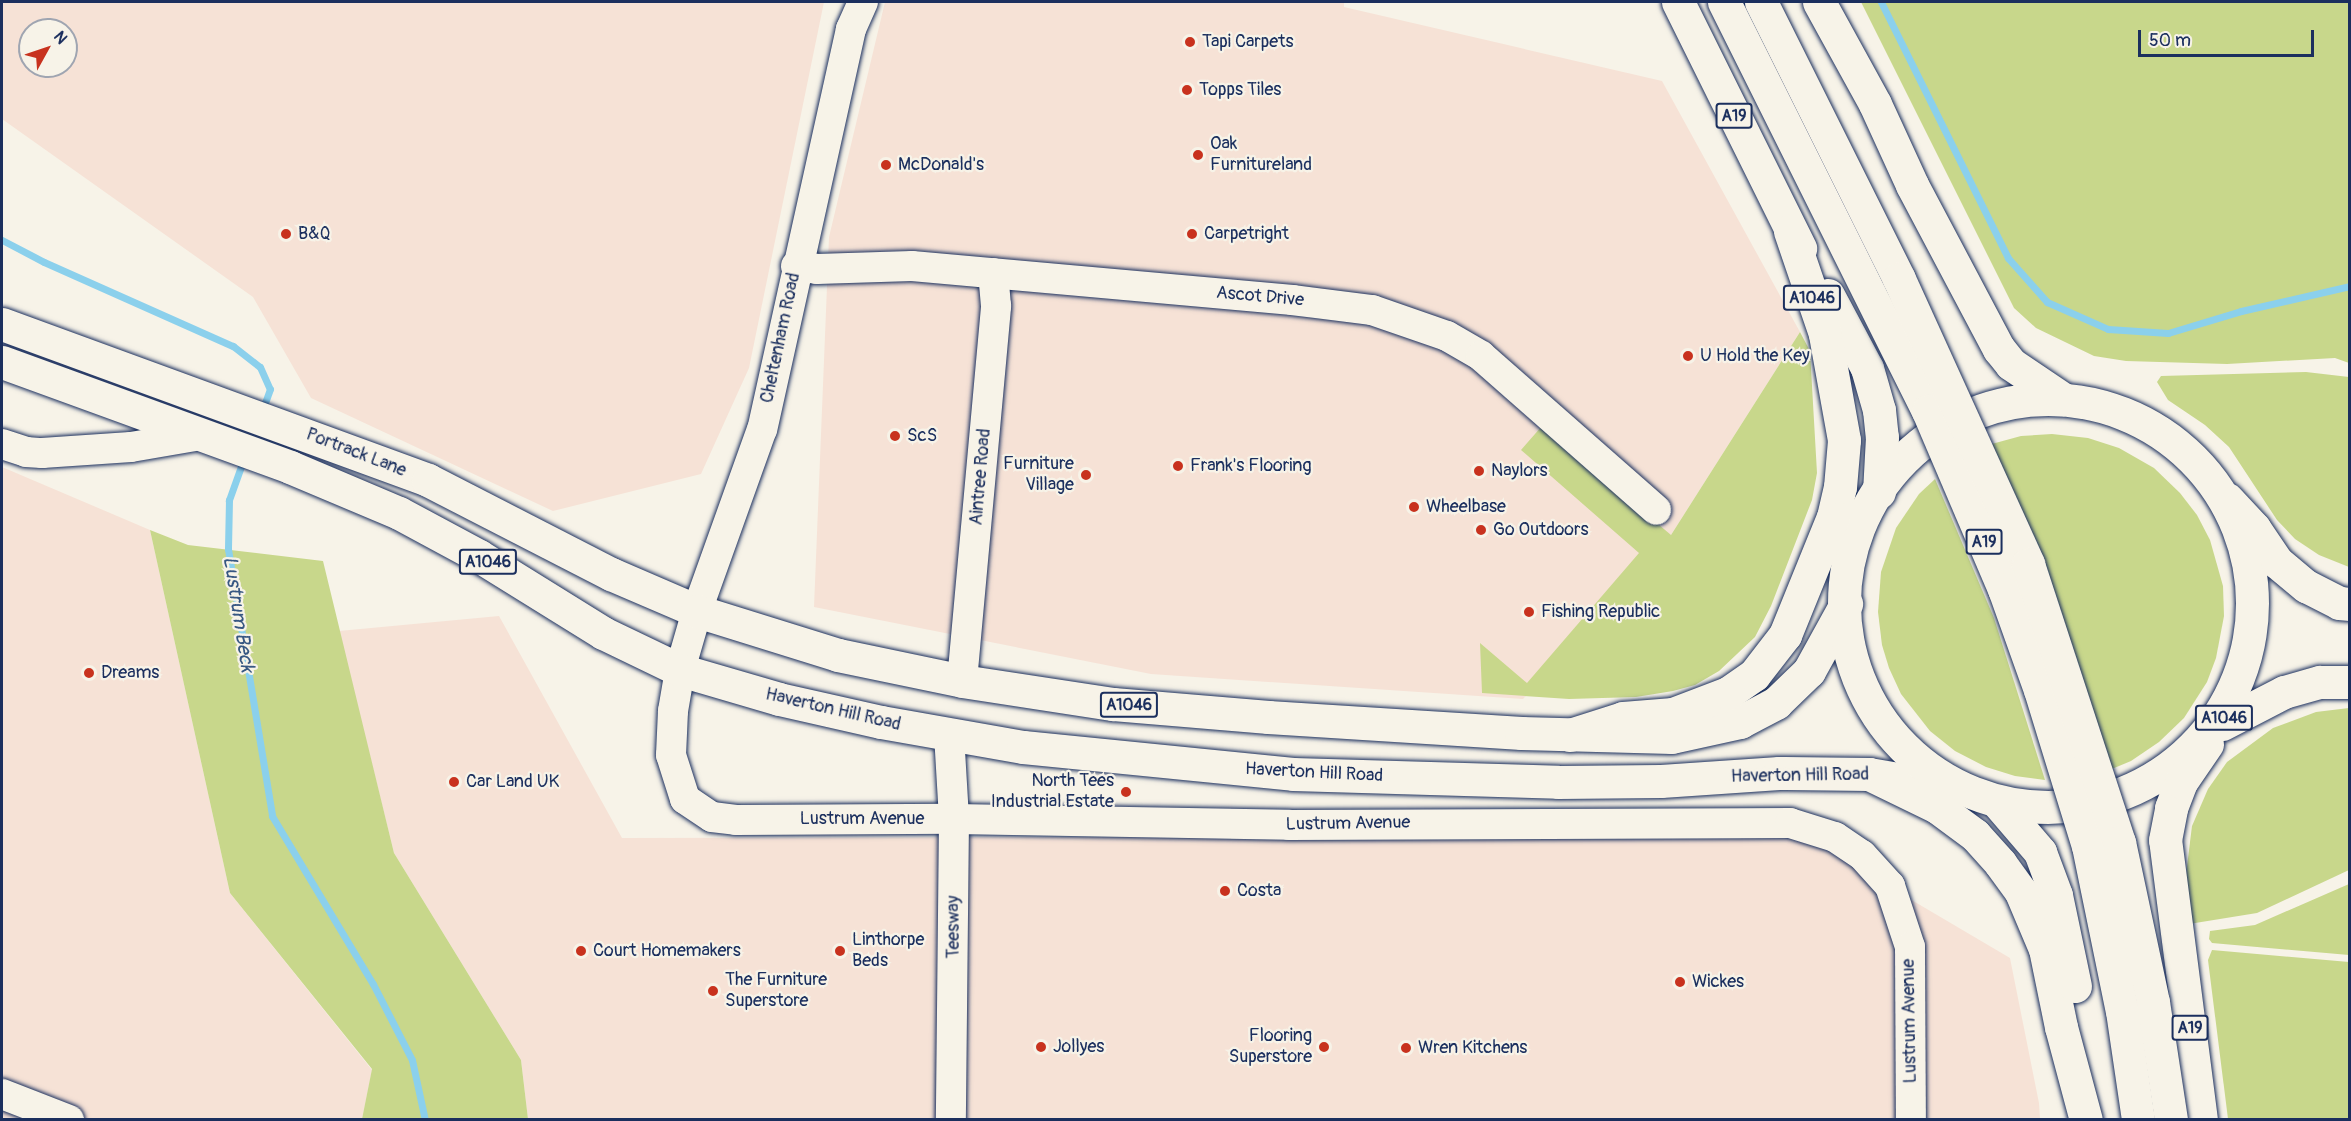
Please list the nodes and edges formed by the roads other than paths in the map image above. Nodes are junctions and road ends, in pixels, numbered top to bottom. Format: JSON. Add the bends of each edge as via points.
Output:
{"nodes":[{"id":1,"x":863,"y":2,"type":"edge"},
{"id":2,"x":1678,"y":2,"type":"edge"},
{"id":3,"x":1724,"y":2,"type":"edge"},
{"id":4,"x":1761,"y":2,"type":"edge"},
{"id":5,"x":1820,"y":2,"type":"edge"},
{"id":6,"x":1790,"y":231,"type":"junction"},
{"id":7,"x":796,"y":266,"type":"junction"},
{"id":8,"x":993,"y":273,"type":"junction"},
{"id":9,"x":2,"y":324,"type":"edge"},
{"id":10,"x":2,"y":363,"type":"edge"},
{"id":11,"x":2062,"y":399,"type":"junction"},
{"id":12,"x":210,"y":439,"type":"junction"},
{"id":13,"x":2,"y":444,"type":"edge"},
{"id":14,"x":2213,"y":484,"type":"junction"},
{"id":15,"x":1879,"y":492,"type":"junction"},
{"id":16,"x":1656,"y":510,"type":"dead end"},
{"id":17,"x":1846,"y":604,"type":"junction"},
{"id":18,"x":2349,"y":604,"type":"edge"},
{"id":19,"x":697,"y":611,"type":"junction"},
{"id":20,"x":680,"y":670,"type":"junction"},
{"id":21,"x":962,"y":681,"type":"junction"},
{"id":22,"x":2349,"y":682,"type":"edge"},
{"id":23,"x":949,"y":734,"type":"junction"},
{"id":24,"x":2214,"y":734,"type":"junction"},
{"id":25,"x":1570,"y":735,"type":"junction"},
{"id":26,"x":1869,"y":774,"type":"junction"},
{"id":27,"x":1956,"y":789,"type":"junction"},
{"id":28,"x":1998,"y":803,"type":"junction"},
{"id":29,"x":954,"y":819,"type":"junction"},
{"id":30,"x":2,"y":1094,"type":"edge"},
{"id":31,"x":69,"y":1119,"type":"edge"},
{"id":32,"x":951,"y":1119,"type":"edge"},
{"id":33,"x":1911,"y":1119,"type":"edge"},
{"id":34,"x":2086,"y":1119,"type":"edge"},
{"id":35,"x":2138,"y":1119,"type":"edge"},
{"id":36,"x":2171,"y":1119,"type":"edge"},
{"id":37,"x":2201,"y":1119,"type":"edge"}],
"edges":[{"from":1,"to":7,"type":"street","name":"Cheltenham Road","via":[[851,29]]},
{"from":2,"to":6,"type":"main road","number":"A19"},
{"from":3,"to":35,"type":"main road","number":"A19","bridge":true,"via":[[1928,411],[2004,589],[2088,846],[2122,1011]]},
{"from":4,"to":36,"type":"main road","number":"A19","bridge":true,"via":[[1899,279],[2028,564],[2119,842],[2153,1002]]},
{"from":5,"to":11,"type":"main road","via":[[1999,349],[2011,364]]},
{"from":6,"to":15,"type":"main road","number":"A19","via":[[1867,368],[1881,429]]},
{"from":6,"to":25,"type":"main road","number":"A1046","via":[[1825,334],[1844,440],[1833,517],[1785,635],[1754,675],[1728,693],[1673,714],[1623,718]]},
{"from":7,"to":8,"type":"street","name":"Ascot Drive","via":[[912,266]]},
{"from":7,"to":19,"type":"street","name":"Cheltenham Road","via":[[762,429]]},
{"from":8,"to":16,"type":"street","name":"Ascot Drive","via":[[1292,300],[1372,310],[1408,321],[1447,336],[1481,356]]},
{"from":8,"to":21,"type":"street","name":"Aintree Road","via":[[996,306]]},
{"from":9,"to":19,"type":"main road","name":"Portrack Lane","number":"A1046","via":[[428,480],[611,574]]},
{"from":10,"to":12,"type":"main road","name":"Portrack Lane","number":"A1046"},
{"from":11,"to":14,"type":"main road","number":"A1046","via":[[2095,404],[2160,431],[2187,452]]},
{"from":11,"to":15,"type":"main road","number":"A1046","via":[[2022,395],[2000,399],[1941,422],[1911,447]]},
{"from":12,"to":13,"type":"street","name":"Portrack Lane","via":[[42,453]]},
{"from":12,"to":20,"type":"main road","name":"Portrack Lane","number":"A1046","via":[[290,467],[399,513],[479,556],[603,633]]},
{"from":14,"to":18,"type":"main road","number":"A1046","via":[[2254,528],[2277,562],[2306,586]]},
{"from":14,"to":24,"type":"main road","number":"A1046","via":[[2247,576],[2249,608],[2244,650]]},
{"from":15,"to":17,"type":"main road","number":"A1046","via":[[1856,550]]},
{"from":17,"to":25,"type":"main road","number":"A1046","via":[[1809,671],[1776,704],[1740,722],[1672,737]]},
{"from":17,"to":27,"type":"main road","number":"A1046","via":[[1851,657],[1879,716],[1921,765]]},
{"from":19,"to":20,"type":"street","name":"Cheltenham Road"},
{"from":19,"to":21,"type":"main road","number":"A1046","via":[[838,655]]},
{"from":20,"to":23,"type":"main road","name":"Haverton Hill Road","number":"A1046","via":[[779,699]]},
{"from":20,"to":29,"type":"street","name":"Lustrum Avenue","via":[[672,711],[671,755],[685,799],[712,816],[736,820]]},
{"from":21,"to":25,"type":"main road","number":"A1046","via":[[1124,705]]},
{"from":22,"to":24,"type":"main road","number":"A1046","via":[[2320,682],[2283,692]]},
{"from":23,"to":26,"type":"main road","name":"Haverton Hill Road","number":"A1046","via":[[1112,757],[1293,774],[1558,782],[1661,781],[1779,773]]},
{"from":23,"to":29,"type":"street","name":"Teesway"},
{"from":24,"to":28,"type":"main road","number":"A1046","via":[[2170,771],[2132,793],[2080,806]]},
{"from":24,"to":37,"type":"main road","number":"A19","via":[[2181,782],[2165,840]]},
{"from":26,"to":27,"type":"main road","name":"Haverton Hill Road","number":"A1046"},
{"from":26,"to":34,"type":"main road","via":[[1937,807],[1975,835],[2021,892],[2045,949]]},
{"from":27,"to":28,"type":"main road","number":"A1046"},
{"from":28,"to":34,"type":"main road","via":[[2040,852],[2056,896],[2082,1026]]},
{"from":29,"to":32,"type":"street","name":"Teesway"},
{"from":29,"to":33,"type":"street","name":"Lustrum Avenue","via":[[1289,825],[1790,824],[1835,837],[1862,855],[1890,886],[1910,946]]},
{"from":30,"to":31,"type":"street"}]}
